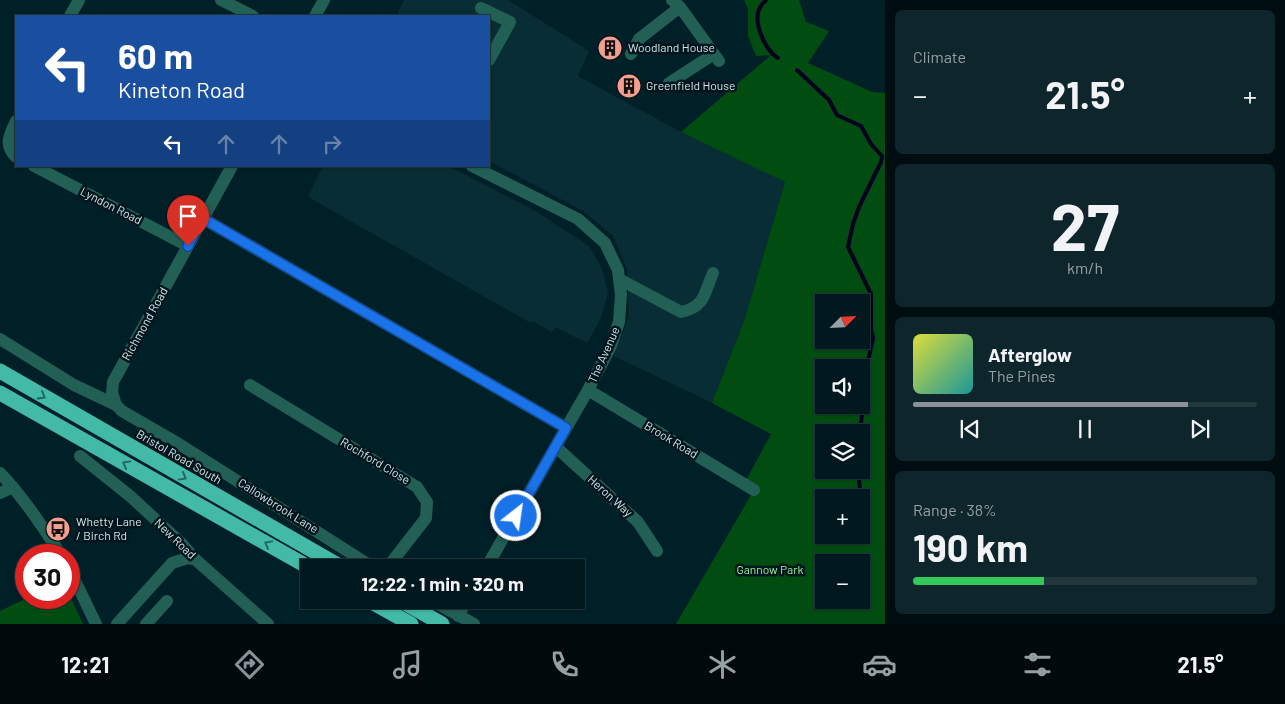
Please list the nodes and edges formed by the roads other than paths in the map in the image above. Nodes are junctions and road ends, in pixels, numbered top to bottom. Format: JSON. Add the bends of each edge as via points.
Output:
{"nodes":[{"id":1,"x":79,"y":0,"type":"edge"},
{"id":2,"x":221,"y":0,"type":"edge"},
{"id":3,"x":324,"y":0,"type":"edge"},
{"id":4,"x":676,"y":3,"type":"edge"},
{"id":5,"x":480,"y":8,"type":"dead end"},
{"id":6,"x":71,"y":15,"type":"edge"},
{"id":7,"x":251,"y":15,"type":"edge"},
{"id":8,"x":316,"y":15,"type":"edge"},
{"id":9,"x":631,"y":54,"type":"dead end"},
{"id":10,"x":490,"y":58,"type":"edge"},
{"id":11,"x":669,"y":83,"type":"dead end"},
{"id":12,"x":15,"y":123,"type":"edge"},
{"id":13,"x":15,"y":156,"type":"edge"},
{"id":14,"x":36,"y":167,"type":"edge"},
{"id":15,"x":231,"y":167,"type":"edge"},
{"id":16,"x":474,"y":167,"type":"edge"},
{"id":17,"x":202,"y":218,"type":"junction"},
{"id":18,"x":188,"y":246,"type":"junction"},
{"id":19,"x":713,"y":273,"type":"dead end"},
{"id":20,"x":619,"y":279,"type":"junction"},
{"id":21,"x":0,"y":339,"type":"edge"},
{"id":22,"x":0,"y":372,"type":"edge"},
{"id":23,"x":250,"y":385,"type":"dead end"},
{"id":24,"x":588,"y":390,"type":"junction"},
{"id":25,"x":0,"y":393,"type":"edge"},
{"id":26,"x":116,"y":405,"type":"junction"},
{"id":27,"x":566,"y":428,"type":"junction"},
{"id":28,"x":556,"y":447,"type":"junction"},
{"id":29,"x":80,"y":456,"type":"dead end"},
{"id":30,"x":0,"y":473,"type":"edge"},
{"id":31,"x":13,"y":487,"type":"junction"},
{"id":32,"x":754,"y":490,"type":"dead end"},
{"id":33,"x":0,"y":493,"type":"edge"},
{"id":34,"x":54,"y":544,"type":"edge"},
{"id":35,"x":657,"y":551,"type":"dead end"},
{"id":36,"x":327,"y":559,"type":"edge"},
{"id":37,"x":360,"y":559,"type":"edge"},
{"id":38,"x":394,"y":559,"type":"edge"},
{"id":39,"x":491,"y":559,"type":"edge"},
{"id":40,"x":196,"y":560,"type":"junction"},
{"id":41,"x":300,"y":562,"type":"edge"},
{"id":42,"x":80,"y":591,"type":"edge"},
{"id":43,"x":166,"y":601,"type":"dead end"},
{"id":44,"x":384,"y":609,"type":"edge"},
{"id":45,"x":416,"y":609,"type":"edge"},
{"id":46,"x":446,"y":609,"type":"edge"},
{"id":47,"x":462,"y":609,"type":"edge"},
{"id":48,"x":458,"y":616,"type":"junction"},
{"id":49,"x":96,"y":624,"type":"edge"},
{"id":50,"x":116,"y":624,"type":"edge"},
{"id":51,"x":146,"y":624,"type":"edge"},
{"id":52,"x":268,"y":624,"type":"edge"},
{"id":53,"x":411,"y":624,"type":"edge"},
{"id":54,"x":442,"y":624,"type":"edge"},
{"id":55,"x":474,"y":624,"type":"edge"}],
"edges":[{"from":1,"to":6,"type":"street"},
{"from":2,"to":7,"type":"street"},
{"from":3,"to":8,"type":"street"},
{"from":4,"to":9,"type":"street","via":[[639,40]]},
{"from":4,"to":11,"type":"street","via":[[716,57]]},
{"from":5,"to":10,"type":"street","via":[[510,22]]},
{"from":12,"to":13,"type":"street","via":[[8,145]]},
{"from":14,"to":18,"type":"street","name":"Lyndon Road"},
{"from":15,"to":17,"type":"street","name":"Richmond Road"},
{"from":16,"to":20,"type":"street","name":"The Avenue","via":[[578,219],[605,243]]},
{"from":17,"to":18,"type":"street","name":"Richmond Road"},
{"from":17,"to":27,"type":"street"},
{"from":18,"to":26,"type":"street","name":"Richmond Road","via":[[113,382]]},
{"from":19,"to":20,"type":"street","via":[[700,304],[681,312]]},
{"from":20,"to":24,"type":"street","name":"The Avenue","via":[[619,322],[611,346]]},
{"from":21,"to":26,"type":"street","name":"Callowbrook Lane","via":[[74,385]]},
{"from":22,"to":36,"type":"highway","name":"Bristol Road South","one_way":true},
{"from":23,"to":38,"type":"street","name":"Rochford Close","via":[[417,487],[427,502],[426,518]]},
{"from":24,"to":27,"type":"street","name":"The Avenue"},
{"from":24,"to":32,"type":"street","name":"Brook Road"},
{"from":41,"to":25,"type":"highway","one_way":true},
{"from":26,"to":37,"type":"street","name":"Callowbrook Lane"},
{"from":27,"to":28,"type":"street","name":"The Avenue"},
{"from":28,"to":35,"type":"street","name":"Heron Way","via":[[638,522]]},
{"from":28,"to":39,"type":"street","name":"The Avenue"},
{"from":29,"to":40,"type":"street","name":"New Road","via":[[130,496]]},
{"from":30,"to":31,"type":"street"},
{"from":31,"to":33,"type":"street"},
{"from":31,"to":34,"type":"street"},
{"from":40,"to":50,"type":"street","via":[[188,558],[172,562]]},
{"from":40,"to":52,"type":"street","name":"New Road"},
{"from":42,"to":49,"type":"street"},
{"from":43,"to":51,"type":"street"},
{"from":44,"to":53,"type":"highway"},
{"from":45,"to":54,"type":"highway"},
{"from":46,"to":48,"type":"street"},
{"from":47,"to":48,"type":"street"},
{"from":48,"to":55,"type":"street"}]}
